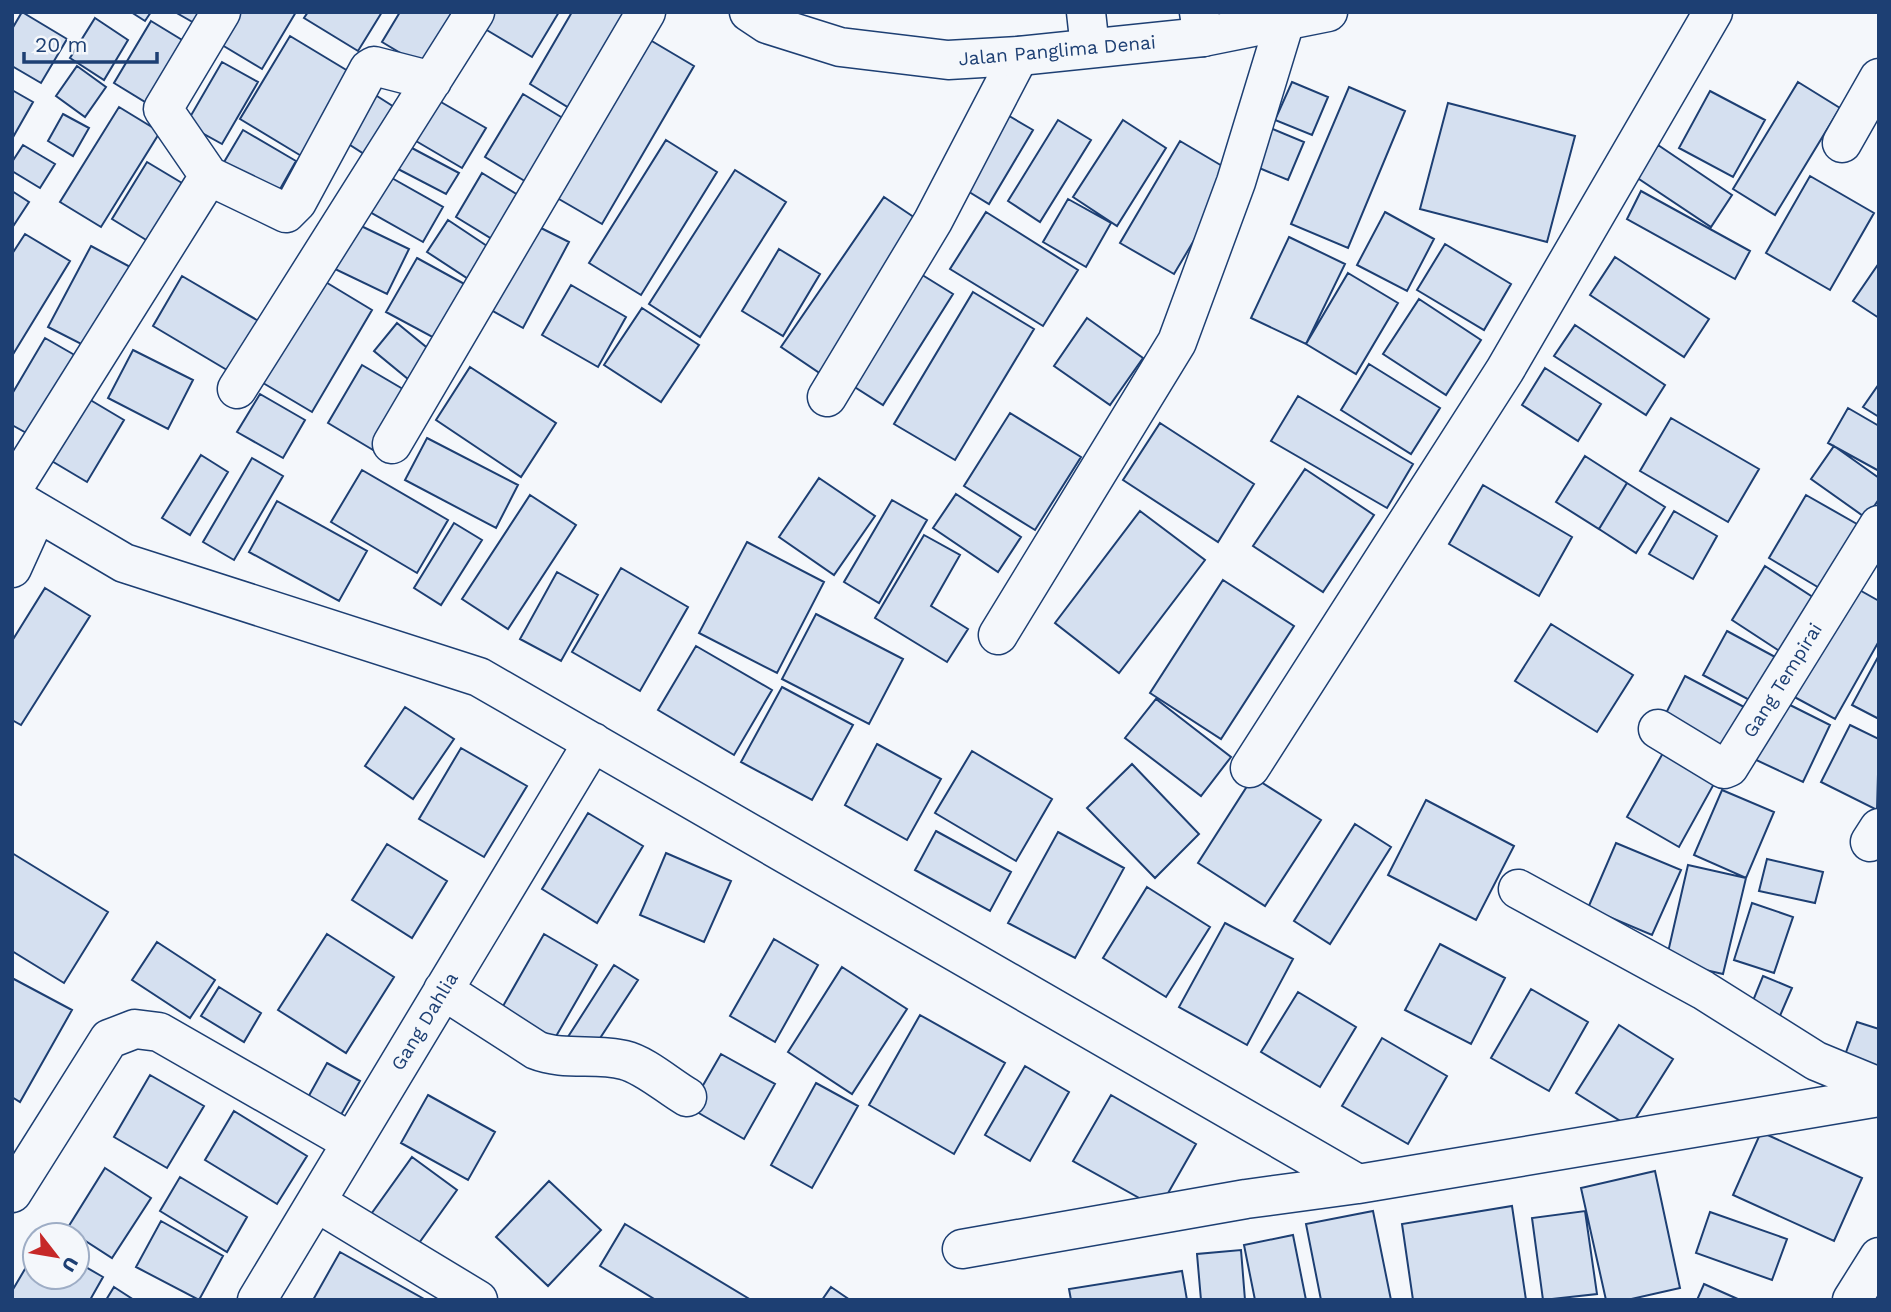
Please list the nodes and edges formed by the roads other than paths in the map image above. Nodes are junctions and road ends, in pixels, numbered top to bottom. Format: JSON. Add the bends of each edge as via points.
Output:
{"nodes":[{"id":1,"x":221,"y":12,"type":"edge"},
{"id":2,"x":475,"y":12,"type":"edge"},
{"id":3,"x":646,"y":12,"type":"edge"},
{"id":4,"x":748,"y":12,"type":"edge"},
{"id":5,"x":1328,"y":12,"type":"edge"},
{"id":6,"x":1713,"y":12,"type":"edge"},
{"id":7,"x":1286,"y":18,"type":"junction"},
{"id":8,"x":1201,"y":24,"type":"edge"},
{"id":9,"x":1088,"y":30,"type":"edge"},
{"id":10,"x":1020,"y":56,"type":"junction"},
{"id":11,"x":1879,"y":78,"type":"edge"},
{"id":12,"x":432,"y":81,"type":"junction"},
{"id":13,"x":1842,"y":143,"type":"dead end"},
{"id":14,"x":209,"y":177,"type":"junction"},
{"id":15,"x":237,"y":389,"type":"dead end"},
{"id":16,"x":827,"y":397,"type":"dead end"},
{"id":17,"x":392,"y":444,"type":"dead end"},
{"id":18,"x":21,"y":500,"type":"edge"},
{"id":19,"x":1879,"y":525,"type":"edge"},
{"id":20,"x":12,"y":568,"type":"edge"},
{"id":21,"x":999,"y":635,"type":"dead end"},
{"id":22,"x":1658,"y":729,"type":"dead end"},
{"id":23,"x":593,"y":742,"type":"junction"},
{"id":24,"x":1250,"y":768,"type":"dead end"},
{"id":25,"x":1518,"y":889,"type":"dead end"},
{"id":26,"x":443,"y":990,"type":"junction"},
{"id":27,"x":1879,"y":1087,"type":"edge"},
{"id":28,"x":687,"y":1097,"type":"dead end"},
{"id":29,"x":1879,"y":1097,"type":"edge"},
{"id":30,"x":351,"y":1142,"type":"junction"},
{"id":31,"x":1358,"y":1184,"type":"junction"},
{"id":32,"x":12,"y":1193,"type":"edge"},
{"id":33,"x":316,"y":1202,"type":"junction"},
{"id":34,"x":962,"y":1249,"type":"dead end"},
{"id":35,"x":1879,"y":1257,"type":"edge"},
{"id":36,"x":257,"y":1300,"type":"edge"},
{"id":37,"x":478,"y":1300,"type":"edge"},
{"id":38,"x":1852,"y":1300,"type":"edge"}],
"edges":[{"from":1,"to":14,"type":"street","via":[[163,109]]},
{"from":2,"to":12,"type":"street"},
{"from":3,"to":17,"type":"street"},
{"from":4,"to":10,"type":"street","name":"Jalan Panglima Denai","via":[[767,24],[840,47],[948,60]]},
{"from":5,"to":7,"type":"street","name":"Jalan Panglima Denai"},
{"from":6,"to":24,"type":"street","via":[[1505,370]]},
{"from":7,"to":8,"type":"street","name":"Jalan Panglima Denai"},
{"from":7,"to":21,"type":"street","via":[[1236,182],[1177,342]]},
{"from":8,"to":9,"type":"street","name":"Jalan Panglima Denai"},
{"from":9,"to":10,"type":"street","name":"Jalan Panglima Denai"},
{"from":10,"to":16,"type":"street","via":[[933,221]]},
{"from":11,"to":13,"type":"street"},
{"from":12,"to":14,"type":"street","via":[[374,66],[369,69],[297,202],[286,213]]},
{"from":12,"to":15,"type":"street"},
{"from":14,"to":18,"type":"street"},
{"from":18,"to":20,"type":"street"},
{"from":18,"to":23,"type":"street","via":[[124,563],[479,677]]},
{"from":19,"to":22,"type":"street","name":"Gang Tempirai","via":[[1729,767],[1724,769]]},
{"from":23,"to":26,"type":"street","name":"Gang Dahlia"},
{"from":23,"to":31,"type":"street"},
{"from":25,"to":27,"type":"street","via":[[1703,990],[1816,1062]]},
{"from":26,"to":28,"type":"street","via":[[536,1050],[548,1055],[596,1055],[628,1061]]},
{"from":26,"to":30,"type":"street","name":"Gang Dahlia"},
{"from":29,"to":31,"type":"street"},
{"from":30,"to":32,"type":"street","via":[[159,1032],[135,1030],[109,1039]]},
{"from":30,"to":33,"type":"street","name":"Gang Dahlia"},
{"from":31,"to":34,"type":"street"},
{"from":33,"to":36,"type":"street","name":"Gang Dahlia"},
{"from":33,"to":37,"type":"street"},
{"from":35,"to":38,"type":"street"}]}
